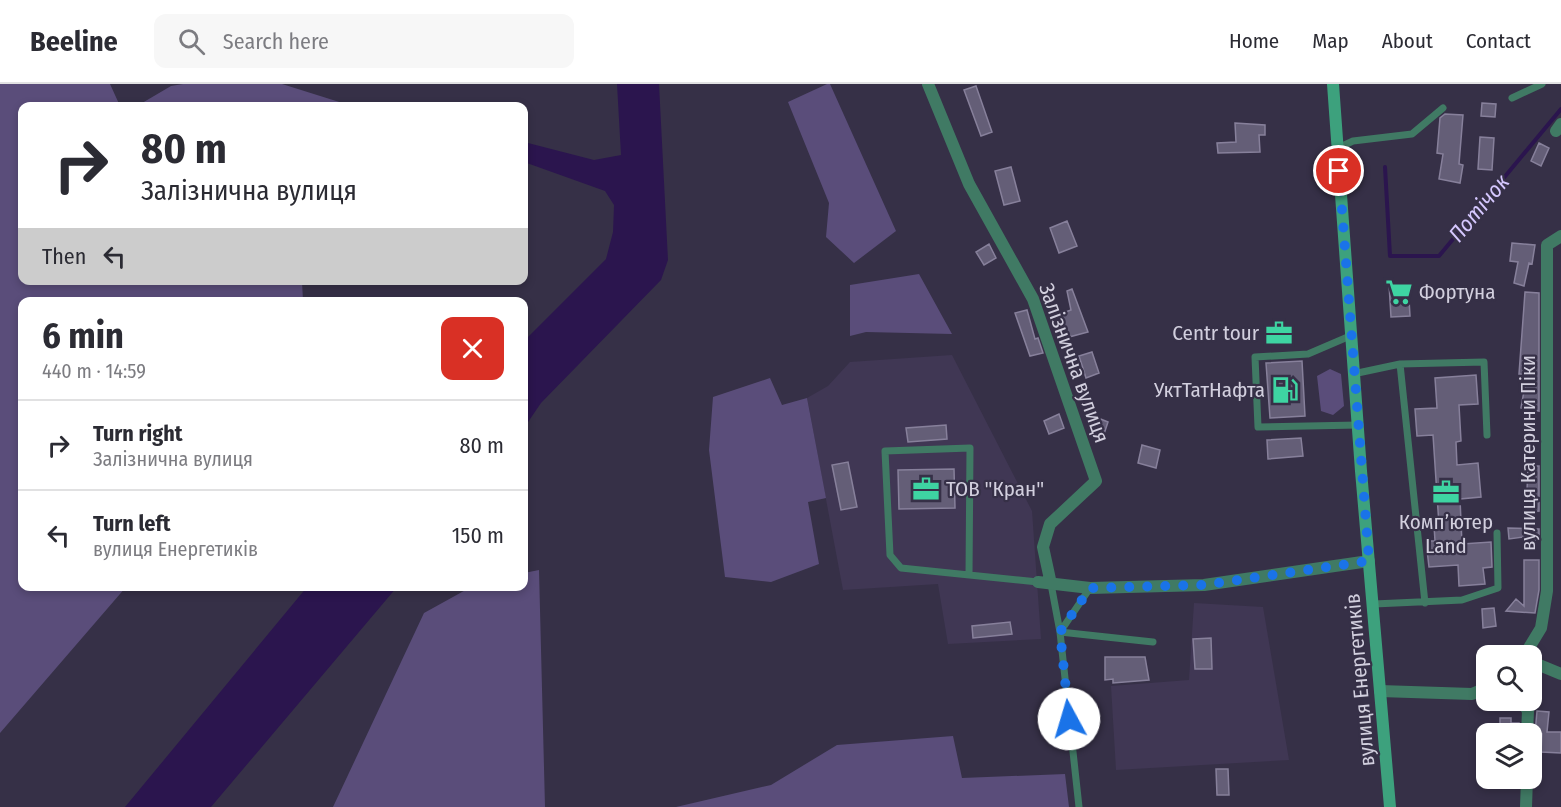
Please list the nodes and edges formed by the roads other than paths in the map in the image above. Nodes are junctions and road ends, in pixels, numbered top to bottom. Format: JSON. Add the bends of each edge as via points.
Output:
{"nodes":[{"id":1,"x":928,"y":84,"type":"edge"},
{"id":2,"x":1333,"y":84,"type":"edge"},
{"id":3,"x":1542,"y":84,"type":"edge"},
{"id":4,"x":1512,"y":98,"type":"dead end"},
{"id":5,"x":1443,"y":108,"type":"dead end"},
{"id":6,"x":1338,"y":148,"type":"junction"},
{"id":7,"x":1561,"y":236,"type":"edge"},
{"id":8,"x":1350,"y":336,"type":"junction"},
{"id":9,"x":1400,"y":364,"type":"junction"},
{"id":10,"x":1353,"y":374,"type":"junction"},
{"id":11,"x":1358,"y":424,"type":"junction"},
{"id":12,"x":1487,"y":435,"type":"dead end"},
{"id":13,"x":1497,"y":533,"type":"dead end"},
{"id":14,"x":1369,"y":561,"type":"junction"},
{"id":15,"x":969,"y":574,"type":"junction"},
{"id":16,"x":1044,"y":583,"type":"junction"},
{"id":17,"x":1090,"y":588,"type":"junction"},
{"id":18,"x":1425,"y":603,"type":"junction"},
{"id":19,"x":1374,"y":604,"type":"junction"},
{"id":20,"x":1060,"y":632,"type":"junction"},
{"id":21,"x":1153,"y":642,"type":"dead end"},
{"id":22,"x":1531,"y":645,"type":"edge"},
{"id":23,"x":1542,"y":666,"type":"edge"},
{"id":24,"x":1561,"y":675,"type":"edge"},
{"id":25,"x":1380,"y":691,"type":"junction"},
{"id":26,"x":1476,"y":692,"type":"edge"},
{"id":27,"x":1527,"y":789,"type":"edge"},
{"id":28,"x":1079,"y":807,"type":"edge"},
{"id":29,"x":1390,"y":807,"type":"edge"},
{"id":30,"x":1526,"y":807,"type":"edge"}],
"edges":[{"from":1,"to":16,"type":"street","name":"Залізнична вулиця","via":[[969,184],[1033,299],[1096,481],[1050,524],[1043,547]]},
{"from":2,"to":6,"type":"main road","name":"вулиця Енергетиків"},
{"from":3,"to":4,"type":"lane"},
{"from":5,"to":6,"type":"lane","via":[[1412,134],[1353,141]]},
{"from":6,"to":8,"type":"main road","name":"вулиця Енергетиків"},
{"from":7,"to":22,"type":"street","name":"вулиця Катерини Піки","via":[[1547,245],[1547,591],[1541,628]]},
{"from":8,"to":10,"type":"main road","name":"вулиця Енергетиків"},
{"from":8,"to":11,"type":"lane","via":[[1308,354],[1255,357],[1258,427]]},
{"from":9,"to":10,"type":"lane"},
{"from":9,"to":12,"type":"lane","via":[[1484,362]]},
{"from":9,"to":18,"type":"lane"},
{"from":10,"to":11,"type":"main road","name":"вулиця Енергетиків"},
{"from":11,"to":14,"type":"main road","name":"вулиця Енергетиків"},
{"from":13,"to":18,"type":"lane","via":[[1498,588],[1462,600]]},
{"from":14,"to":17,"type":"street","via":[[1204,585]]},
{"from":14,"to":19,"type":"main road","name":"вулиця Енергетиків"},
{"from":15,"to":15,"type":"lane","via":[[901,568],[890,555],[885,451],[970,448]]},
{"from":15,"to":16,"type":"lane"},
{"from":16,"to":17,"type":"street"},
{"from":16,"to":20,"type":"lane"},
{"from":17,"to":20,"type":"lane"},
{"from":18,"to":19,"type":"lane"},
{"from":19,"to":25,"type":"main road","name":"вулиця Енергетиків"},
{"from":20,"to":21,"type":"lane"},
{"from":20,"to":28,"type":"lane"},
{"from":23,"to":24,"type":"street"},
{"from":25,"to":26,"type":"street"},
{"from":25,"to":29,"type":"main road","name":"вулиця Енергетиків"},
{"from":27,"to":30,"type":"street"}]}
